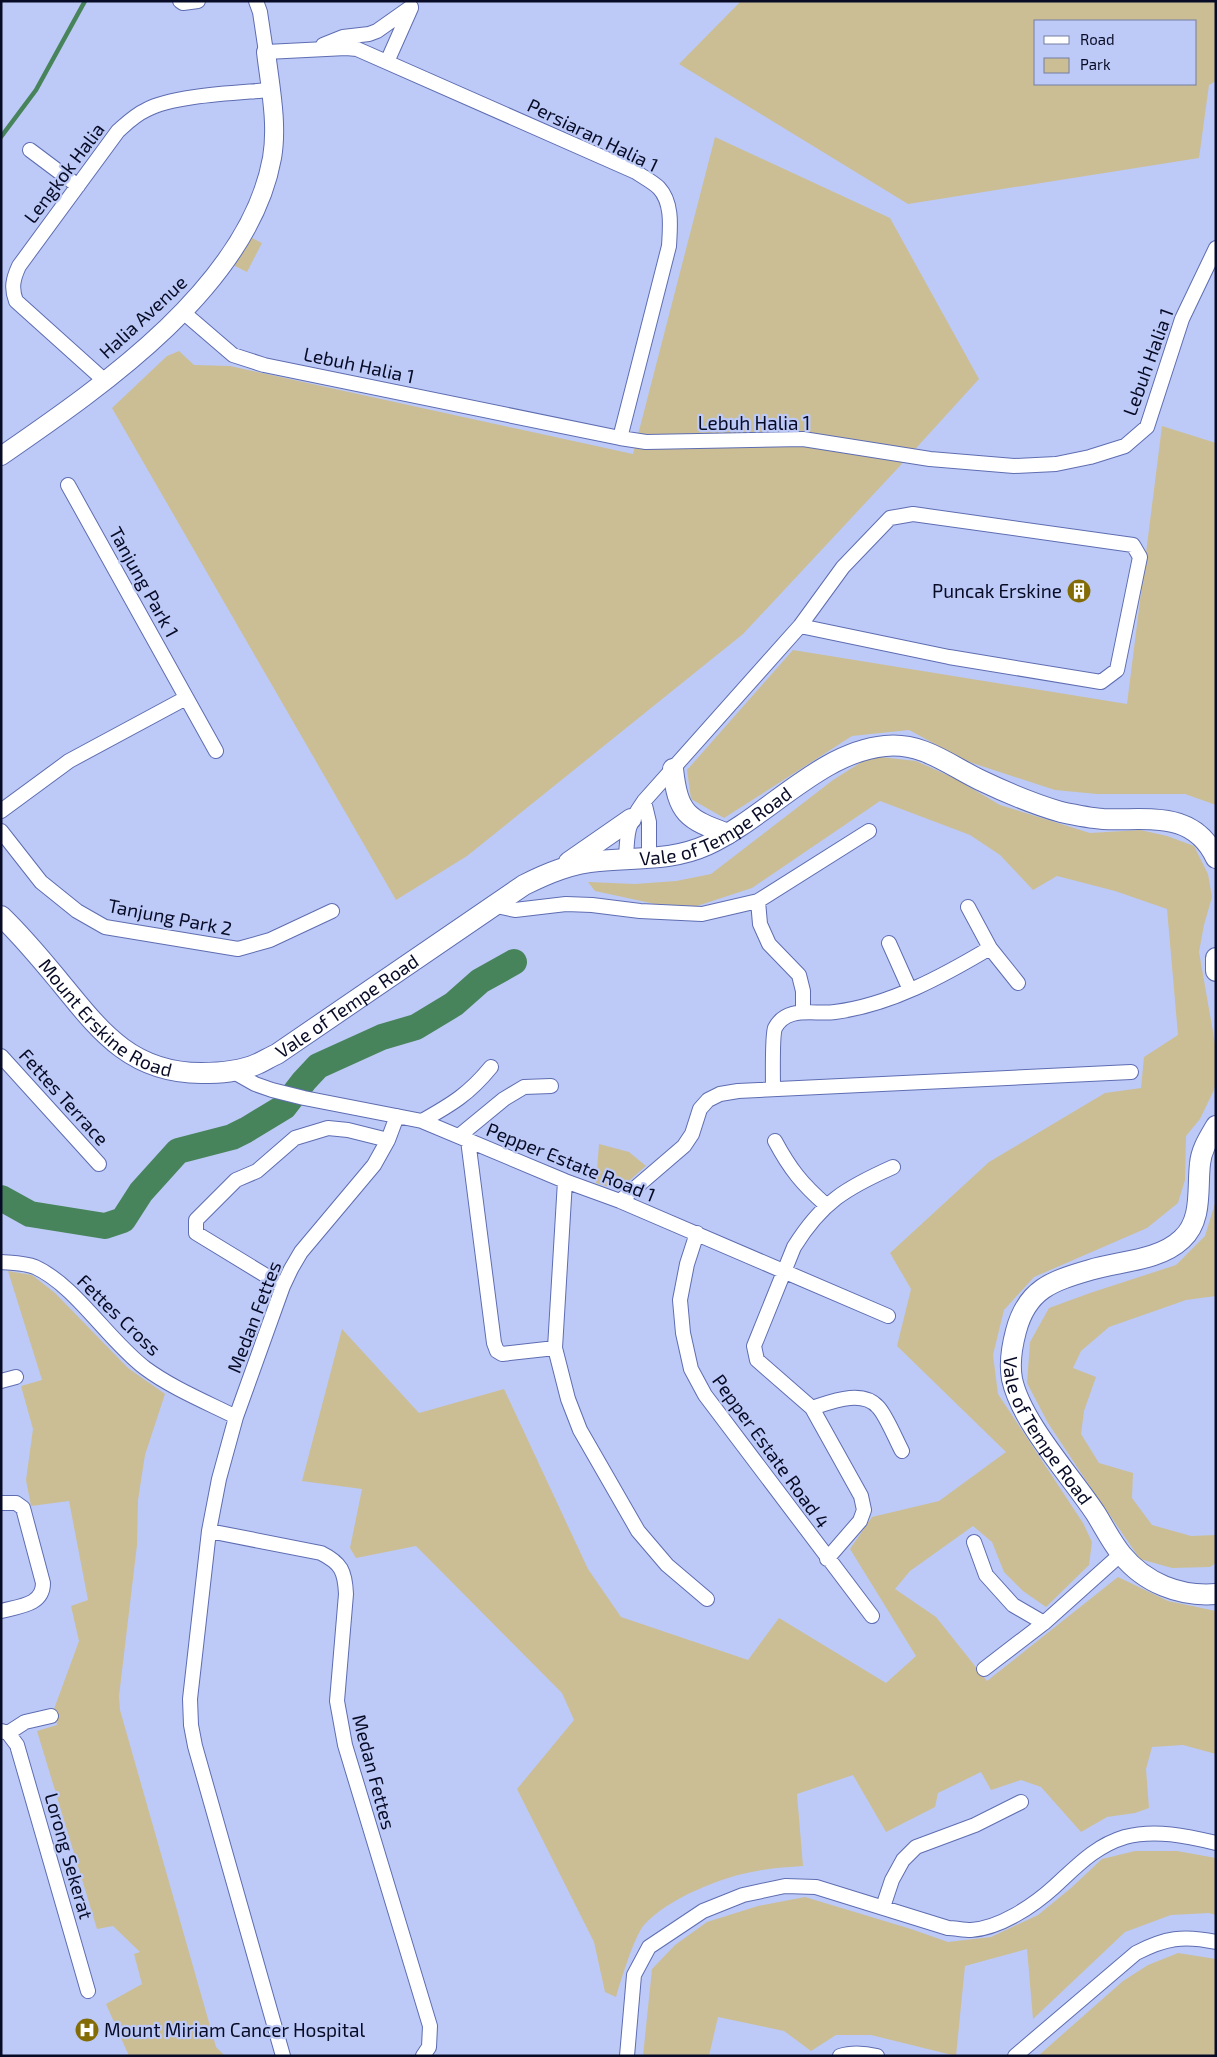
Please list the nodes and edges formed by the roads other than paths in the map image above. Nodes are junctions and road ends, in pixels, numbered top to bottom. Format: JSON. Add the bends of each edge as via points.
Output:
{"nodes":[{"id":1,"x":180,"y":1,"type":"edge"},
{"id":2,"x":198,"y":1,"type":"edge"},
{"id":3,"x":256,"y":1,"type":"edge"},
{"id":4,"x":412,"y":4,"type":"edge"},
{"id":5,"x":313,"y":49,"type":"junction"},
{"id":6,"x":266,"y":52,"type":"junction"},
{"id":7,"x":387,"y":62,"type":"junction"},
{"id":8,"x":270,"y":90,"type":"junction"},
{"id":9,"x":30,"y":150,"type":"dead end"},
{"id":10,"x":78,"y":186,"type":"junction"},
{"id":11,"x":1216,"y":248,"type":"edge"},
{"id":12,"x":183,"y":312,"type":"junction"},
{"id":13,"x":105,"y":381,"type":"junction"},
{"id":14,"x":620,"y":438,"type":"junction"},
{"id":15,"x":1,"y":456,"type":"edge"},
{"id":16,"x":68,"y":484,"type":"dead end"},
{"id":17,"x":800,"y":626,"type":"junction"},
{"id":18,"x":186,"y":698,"type":"junction"},
{"id":19,"x":216,"y":751,"type":"dead end"},
{"id":20,"x":673,"y":769,"type":"junction"},
{"id":21,"x":644,"y":801,"type":"junction"},
{"id":22,"x":1,"y":811,"type":"edge"},
{"id":23,"x":631,"y":819,"type":"junction"},
{"id":24,"x":1,"y":831,"type":"edge"},
{"id":25,"x":869,"y":831,"type":"dead end"},
{"id":26,"x":728,"y":834,"type":"junction"},
{"id":27,"x":1216,"y":858,"type":"edge"},
{"id":28,"x":649,"y":859,"type":"junction"},
{"id":29,"x":626,"y":860,"type":"junction"},
{"id":30,"x":556,"y":870,"type":"junction"},
{"id":31,"x":758,"y":901,"type":"junction"},
{"id":32,"x":492,"y":905,"type":"junction"},
{"id":33,"x":968,"y":907,"type":"dead end"},
{"id":34,"x":332,"y":911,"type":"dead end"},
{"id":35,"x":1,"y":916,"type":"edge"},
{"id":36,"x":889,"y":943,"type":"dead end"},
{"id":37,"x":990,"y":948,"type":"junction"},
{"id":38,"x":1216,"y":958,"type":"edge"},
{"id":39,"x":1216,"y":971,"type":"edge"},
{"id":40,"x":1018,"y":983,"type":"dead end"},
{"id":41,"x":910,"y":990,"type":"junction"},
{"id":42,"x":803,"y":1011,"type":"junction"},
{"id":43,"x":1,"y":1056,"type":"edge"},
{"id":44,"x":491,"y":1067,"type":"dead end"},
{"id":45,"x":232,"y":1072,"type":"junction"},
{"id":46,"x":1131,"y":1072,"type":"dead end"},
{"id":47,"x":551,"y":1086,"type":"dead end"},
{"id":48,"x":773,"y":1089,"type":"junction"},
{"id":49,"x":397,"y":1116,"type":"junction"},
{"id":50,"x":422,"y":1121,"type":"junction"},
{"id":51,"x":1216,"y":1126,"type":"edge"},
{"id":52,"x":464,"y":1138,"type":"junction"},
{"id":53,"x":388,"y":1140,"type":"junction"},
{"id":54,"x":774,"y":1141,"type":"dead end"},
{"id":55,"x":99,"y":1164,"type":"dead end"},
{"id":56,"x":893,"y":1166,"type":"dead end"},
{"id":57,"x":565,"y":1181,"type":"junction"},
{"id":58,"x":620,"y":1201,"type":"junction"},
{"id":59,"x":826,"y":1205,"type":"junction"},
{"id":60,"x":696,"y":1233,"type":"junction"},
{"id":61,"x":1,"y":1262,"type":"edge"},
{"id":62,"x":785,"y":1271,"type":"junction"},
{"id":63,"x":283,"y":1286,"type":"junction"},
{"id":64,"x":888,"y":1316,"type":"dead end"},
{"id":65,"x":556,"y":1348,"type":"junction"},
{"id":66,"x":16,"y":1377,"type":"dead end"},
{"id":67,"x":1,"y":1381,"type":"edge"},
{"id":68,"x":812,"y":1408,"type":"junction"},
{"id":69,"x":236,"y":1417,"type":"junction"},
{"id":70,"x":902,"y":1451,"type":"dead end"},
{"id":71,"x":1,"y":1502,"type":"edge"},
{"id":72,"x":209,"y":1531,"type":"junction"},
{"id":73,"x":974,"y":1542,"type":"dead end"},
{"id":74,"x":1121,"y":1554,"type":"junction"},
{"id":75,"x":827,"y":1559,"type":"junction"},
{"id":76,"x":1216,"y":1594,"type":"edge"},
{"id":77,"x":707,"y":1599,"type":"dead end"},
{"id":78,"x":1,"y":1611,"type":"edge"},
{"id":79,"x":872,"y":1616,"type":"dead end"},
{"id":80,"x":1044,"y":1624,"type":"junction"},
{"id":81,"x":984,"y":1669,"type":"dead end"},
{"id":82,"x":51,"y":1716,"type":"dead end"},
{"id":83,"x":5,"y":1732,"type":"edge"},
{"id":84,"x":1022,"y":1802,"type":"dead end"},
{"id":85,"x":1216,"y":1843,"type":"edge"},
{"id":86,"x":883,"y":1907,"type":"junction"},
{"id":87,"x":1216,"y":1942,"type":"edge"},
{"id":88,"x":88,"y":1991,"type":"dead end"},
{"id":89,"x":283,"y":2056,"type":"edge"},
{"id":90,"x":423,"y":2056,"type":"edge"},
{"id":91,"x":626,"y":2056,"type":"edge"},
{"id":92,"x":840,"y":2056,"type":"edge"},
{"id":93,"x":877,"y":2056,"type":"edge"},
{"id":94,"x":1014,"y":2056,"type":"edge"}],
"edges":[{"from":1,"to":2,"type":"street"},
{"from":3,"to":6,"type":"street"},
{"from":4,"to":5,"type":"street","via":[[377,31]]},
{"from":4,"to":7,"type":"street"},
{"from":5,"to":6,"type":"street","name":"Persiaran Halia 1"},
{"from":5,"to":7,"type":"street","name":"Persiaran Halia 1","via":[[357,49]]},
{"from":6,"to":8,"type":"street","name":"Halia Avenue"},
{"from":7,"to":14,"type":"street","name":"Persiaran Halia 1","via":[[636,172],[660,189],[668,204],[671,224],[669,246]]},
{"from":8,"to":10,"type":"street","name":"Lengkok Halia","via":[[174,100],[146,109],[118,131]]},
{"from":8,"to":12,"type":"street","name":"Halia Avenue","via":[[272,156],[256,207],[229,255]]},
{"from":9,"to":10,"type":"street"},
{"from":10,"to":13,"type":"street","name":"Lengkok Halia","via":[[19,266],[12,292],[21,308]]},
{"from":11,"to":14,"type":"street","name":"Lebuh Halia 1","via":[[1182,318],[1147,427],[1124,446],[1090,457],[1056,464],[1014,466],[930,459],[803,439],[646,442]]},
{"from":12,"to":13,"type":"street","name":"Halia Avenue"},
{"from":12,"to":14,"type":"street","name":"Lebuh Halia 1","via":[[233,355],[264,365]]},
{"from":13,"to":15,"type":"street","name":"Halia Avenue"},
{"from":16,"to":18,"type":"street","name":"Tanjung Park 1"},
{"from":17,"to":17,"type":"street","via":[[844,567],[890,518],[913,514],[1133,545],[1140,557],[1117,670],[1101,682],[949,657]]},
{"from":17,"to":20,"type":"street"},
{"from":18,"to":19,"type":"street","name":"Tanjung Park 1"},
{"from":18,"to":22,"type":"street","via":[[69,761]]},
{"from":20,"to":21,"type":"street"},
{"from":20,"to":26,"type":"main road","via":[[675,789],[682,808],[704,825]]},
{"from":21,"to":23,"type":"street"},
{"from":21,"to":28,"type":"street","via":[[649,822]]},
{"from":23,"to":29,"type":"street"},
{"from":23,"to":30,"type":"main road"},
{"from":24,"to":34,"type":"street","name":"Tanjung Park 2","via":[[41,882],[77,911],[105,927],[238,949],[270,940]]},
{"from":25,"to":31,"type":"street"},
{"from":26,"to":27,"type":"main road","name":"Vale of Tempe Road","via":[[838,760],[858,751],[908,746],[932,753],[982,781],[1061,812],[1103,819],[1151,818],[1174,822],[1202,836]]},
{"from":26,"to":28,"type":"main road","name":"Vale of Tempe Road","via":[[691,851]]},
{"from":28,"to":29,"type":"main road","name":"Vale of Tempe Road"},
{"from":29,"to":30,"type":"main road","name":"Vale of Tempe Road","via":[[592,862]]},
{"from":30,"to":32,"type":"main road","name":"Vale of Tempe Road"},
{"from":31,"to":32,"type":"street","via":[[702,914],[592,905],[566,904],[515,910]]},
{"from":31,"to":42,"type":"street","via":[[760,924],[769,944],[799,975]]},
{"from":32,"to":45,"type":"main road","name":"Vale of Tempe Road","via":[[292,1044],[257,1064]]},
{"from":33,"to":37,"type":"street"},
{"from":35,"to":45,"type":"main road","name":"Mount Erskine Road","via":[[121,1049],[145,1063],[178,1072]]},
{"from":36,"to":41,"type":"street"},
{"from":37,"to":40,"type":"street"},
{"from":37,"to":41,"type":"street"},
{"from":38,"to":39,"type":"main road"},
{"from":41,"to":42,"type":"street","via":[[844,1011],[818,1014]]},
{"from":42,"to":48,"type":"street","via":[[784,1018],[775,1029]]},
{"from":43,"to":55,"type":"street","name":"Fettes Terrace"},
{"from":44,"to":50,"type":"street","via":[[476,1086],[456,1102]]},
{"from":45,"to":49,"type":"street","name":"Pepper Estate Road 1","via":[[272,1090]]},
{"from":46,"to":48,"type":"street"},
{"from":47,"to":52,"type":"street","via":[[524,1087],[504,1099]]},
{"from":48,"to":58,"type":"street","via":[[720,1094],[708,1100],[700,1109],[692,1134],[684,1146]]},
{"from":49,"to":50,"type":"street","name":"Pepper Estate Road 1"},
{"from":49,"to":53,"type":"street","name":"Medan Fettes"},
{"from":50,"to":52,"type":"street","name":"Pepper Estate Road 1"},
{"from":51,"to":74,"type":"main road","name":"Vale of Tempe Road","via":[[1206,1142],[1200,1162],[1197,1211],[1183,1239],[1150,1256],[1069,1276],[1043,1287],[1028,1302],[1018,1321],[1012,1344],[1012,1378],[1021,1405]]},
{"from":52,"to":57,"type":"street","name":"Pepper Estate Road 1"},
{"from":52,"to":65,"type":"street","via":[[497,1351],[502,1354]]},
{"from":53,"to":63,"type":"street","name":"Medan Fettes","via":[[374,1164],[301,1252]]},
{"from":53,"to":63,"type":"street","via":[[328,1128],[295,1138],[257,1171],[236,1180],[196,1220],[196,1233]]},
{"from":54,"to":59,"type":"street","via":[[805,1186]]},
{"from":56,"to":59,"type":"street","via":[[865,1179]]},
{"from":57,"to":58,"type":"street","name":"Pepper Estate Road 1"},
{"from":57,"to":65,"type":"street"},
{"from":58,"to":60,"type":"street","name":"Pepper Estate Road 1"},
{"from":59,"to":62,"type":"street","via":[[794,1247]]},
{"from":60,"to":62,"type":"street","name":"Pepper Estate Road 1"},
{"from":60,"to":75,"type":"street","name":"Pepper Estate Road 4","via":[[680,1300],[691,1369],[705,1395]]},
{"from":61,"to":69,"type":"street","name":"Fettes Cross","via":[[34,1266],[49,1275],[78,1301],[126,1354],[147,1370]]},
{"from":62,"to":64,"type":"street","name":"Pepper Estate Road 1"},
{"from":62,"to":68,"type":"street","via":[[754,1346],[757,1360]]},
{"from":63,"to":69,"type":"street","name":"Medan Fettes"},
{"from":65,"to":77,"type":"street","via":[[568,1399],[580,1430],[638,1531],[667,1565]]},
{"from":66,"to":67,"type":"street"},
{"from":68,"to":70,"type":"street","via":[[851,1398],[866,1399],[878,1407]]},
{"from":68,"to":75,"type":"street","via":[[861,1496],[864,1510],[860,1522]]},
{"from":69,"to":72,"type":"street","name":"Medan Fettes"},
{"from":71,"to":78,"type":"street","via":[[16,1502],[23,1508],[43,1583],[43,1593],[32,1602]]},
{"from":72,"to":89,"type":"street","name":"Medan Fettes","via":[[190,1699],[191,1725]]},
{"from":72,"to":90,"type":"street","name":"Medan Fettes","via":[[321,1553],[342,1569],[346,1594],[338,1689],[339,1718],[430,2026],[429,2047]]},
{"from":73,"to":80,"type":"street","via":[[986,1575],[1013,1605]]},
{"from":74,"to":76,"type":"main road","name":"Vale of Tempe Road","via":[[1137,1571],[1154,1582],[1199,1596]]},
{"from":74,"to":80,"type":"street"},
{"from":75,"to":79,"type":"street","name":"Pepper Estate Road 4"},
{"from":80,"to":81,"type":"street"},
{"from":82,"to":83,"type":"street","via":[[25,1722]]},
{"from":83,"to":88,"type":"street","name":"Lorong Sekerat","via":[[17,1745]]},
{"from":84,"to":86,"type":"street","via":[[975,1825],[916,1847],[903,1860],[892,1880]]},
{"from":85,"to":86,"type":"street","via":[[1156,1833],[1126,1837],[1095,1849],[1052,1889],[1021,1911],[997,1923],[971,1930],[948,1928]]},
{"from":86,"to":91,"type":"street","via":[[816,1887],[785,1886],[743,1895],[703,1911],[649,1947],[634,1975]]},
{"from":87,"to":94,"type":"street","via":[[1179,1938],[1158,1942],[1136,1952]]},
{"from":92,"to":93,"type":"street","via":[[847,2053]]}]}
